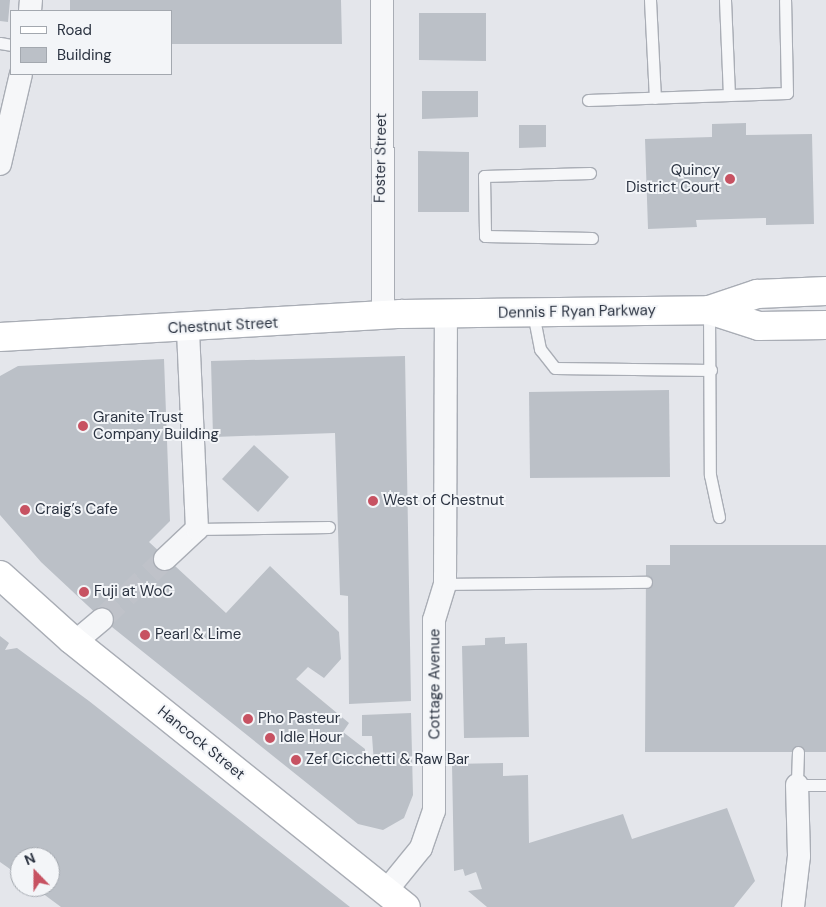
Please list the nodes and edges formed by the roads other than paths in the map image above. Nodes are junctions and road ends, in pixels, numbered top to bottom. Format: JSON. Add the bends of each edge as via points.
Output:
{"nodes":[{"id":1,"x":382,"y":0,"type":"edge"},
{"id":2,"x":650,"y":0,"type":"edge"},
{"id":3,"x":725,"y":0,"type":"edge"},
{"id":4,"x":785,"y":0,"type":"edge"},
{"id":5,"x":22,"y":75,"type":"edge"},
{"id":6,"x":729,"y":95,"type":"junction"},
{"id":7,"x":655,"y":98,"type":"junction"},
{"id":8,"x":588,"y":100,"type":"dead end"},
{"id":9,"x":0,"y":164,"type":"edge"},
{"id":10,"x":590,"y":172,"type":"dead end"},
{"id":11,"x":592,"y":238,"type":"dead end"},
{"id":12,"x":826,"y":291,"type":"edge"},
{"id":13,"x":709,"y":310,"type":"junction"},
{"id":14,"x":533,"y":313,"type":"junction"},
{"id":15,"x":446,"y":314,"type":"junction"},
{"id":16,"x":383,"y":315,"type":"junction"},
{"id":17,"x":826,"y":325,"type":"edge"},
{"id":18,"x":188,"y":328,"type":"junction"},
{"id":19,"x":0,"y":337,"type":"edge"},
{"id":20,"x":712,"y":370,"type":"junction"},
{"id":21,"x":719,"y":517,"type":"dead end"},
{"id":22,"x":329,"y":527,"type":"dead end"},
{"id":23,"x":197,"y":528,"type":"junction"},
{"id":24,"x":165,"y":559,"type":"tunnel mouth"},
{"id":25,"x":0,"y":574,"type":"edge"},
{"id":26,"x":646,"y":582,"type":"dead end"},
{"id":27,"x":445,"y":584,"type":"junction"},
{"id":28,"x":102,"y":619,"type":"tunnel mouth"},
{"id":29,"x":76,"y":642,"type":"junction"},
{"id":30,"x":798,"y":752,"type":"dead end"},
{"id":31,"x":797,"y":785,"type":"junction"},
{"id":32,"x":826,"y":785,"type":"edge"},
{"id":33,"x":396,"y":899,"type":"edge"},
{"id":34,"x":793,"y":907,"type":"edge"}],
"edges":[{"from":1,"to":16,"type":"street","name":"Foster Street"},
{"from":2,"to":7,"type":"lane"},
{"from":3,"to":6,"type":"lane"},
{"from":4,"to":6,"type":"lane","via":[[787,93]]},
{"from":5,"to":9,"type":"street"},
{"from":6,"to":7,"type":"lane"},
{"from":7,"to":8,"type":"lane"},
{"from":10,"to":11,"type":"lane","via":[[484,176],[485,236]]},
{"from":12,"to":13,"type":"street","name":"Dennis F Ryan Parkway","via":[[757,294]]},
{"from":13,"to":14,"type":"street","name":"Dennis F Ryan Parkway"},
{"from":13,"to":17,"type":"street","name":"Dennis F Ryan Parkway","via":[[759,326]]},
{"from":13,"to":20,"type":"lane"},
{"from":14,"to":15,"type":"street","name":"Dennis F Ryan Parkway"},
{"from":14,"to":20,"type":"lane","via":[[540,349],[555,368]]},
{"from":15,"to":16,"type":"street","name":"Chestnut Street"},
{"from":15,"to":27,"type":"street","name":"Cottage Avenue"},
{"from":16,"to":18,"type":"street","name":"Chestnut Street"},
{"from":18,"to":19,"type":"street","name":"Chestnut Street"},
{"from":18,"to":23,"type":"street"},
{"from":20,"to":21,"type":"lane","via":[[710,474]]},
{"from":22,"to":23,"type":"lane"},
{"from":23,"to":24,"type":"street"},
{"from":25,"to":29,"type":"street","name":"Hancock Street"},
{"from":26,"to":27,"type":"lane"},
{"from":27,"to":33,"type":"street","name":"Cottage Avenue","via":[[434,620],[432,824]]},
{"from":28,"to":29,"type":"street"},
{"from":29,"to":33,"type":"street","name":"Hancock Street"},
{"from":30,"to":31,"type":"lane"},
{"from":31,"to":32,"type":"lane"},
{"from":31,"to":34,"type":"street","via":[[799,856]]}]}
